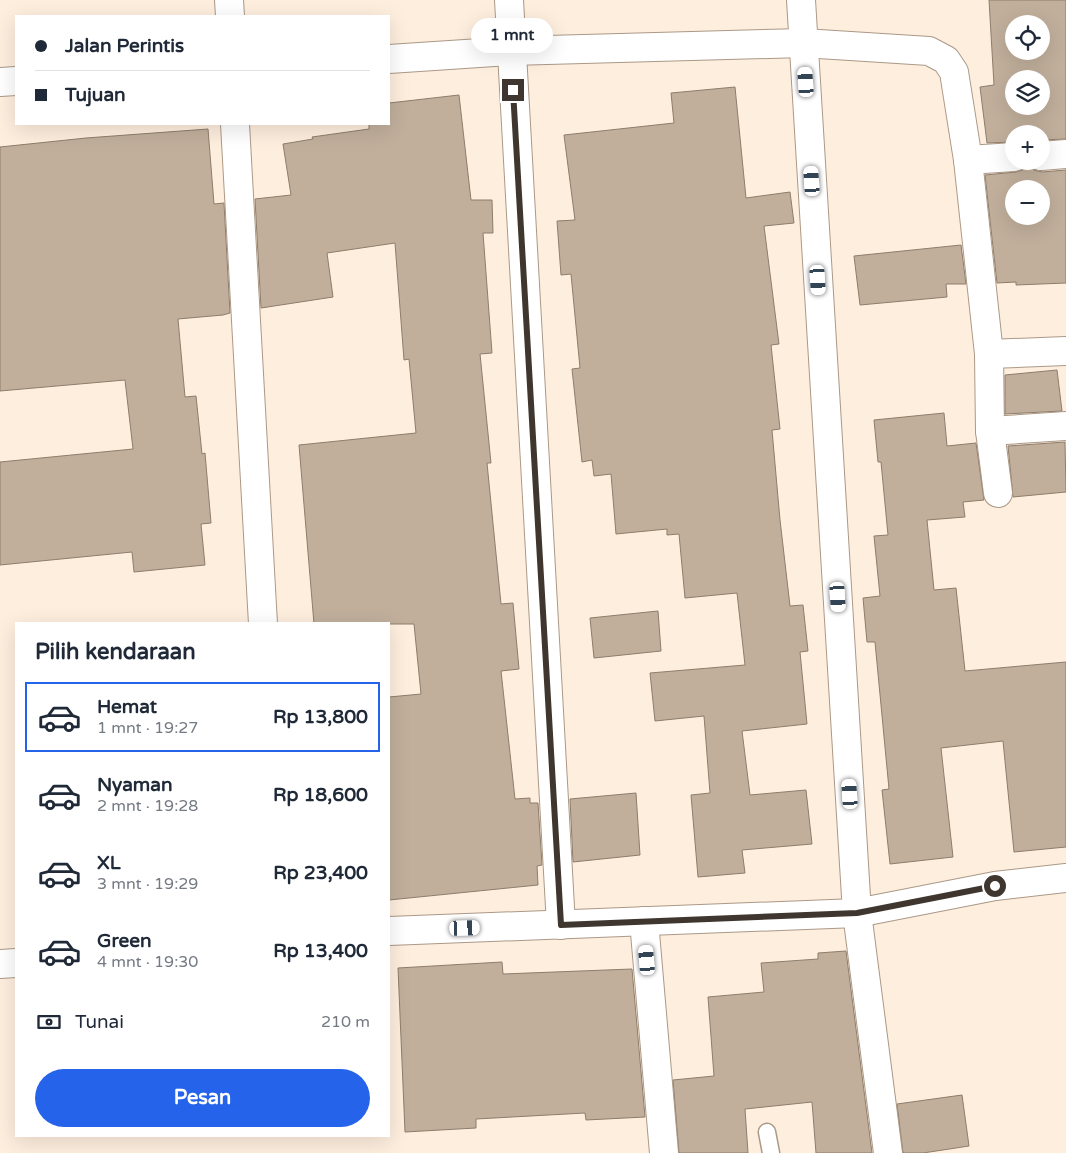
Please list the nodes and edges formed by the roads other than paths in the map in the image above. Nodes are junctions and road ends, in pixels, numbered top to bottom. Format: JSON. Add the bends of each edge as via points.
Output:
{"nodes":[{"id":1,"x":229,"y":0,"type":"edge"},
{"id":2,"x":509,"y":0,"type":"edge"},
{"id":3,"x":801,"y":0,"type":"edge"},
{"id":4,"x":230,"y":15,"type":"edge"},
{"id":5,"x":803,"y":43,"type":"junction"},
{"id":6,"x":511,"y":51,"type":"junction"},
{"id":7,"x":390,"y":59,"type":"edge"},
{"id":8,"x":15,"y":81,"type":"edge"},
{"id":9,"x":0,"y":82,"type":"edge"},
{"id":10,"x":235,"y":125,"type":"edge"},
{"id":11,"x":1066,"y":154,"type":"edge"},
{"id":12,"x":1050,"y":155,"type":"edge"},
{"id":13,"x":1005,"y":158,"type":"edge"},
{"id":14,"x":968,"y":160,"type":"junction"},
{"id":15,"x":1066,"y":351,"type":"edge"},
{"id":16,"x":989,"y":354,"type":"junction"},
{"id":17,"x":1066,"y":426,"type":"edge"},
{"id":18,"x":990,"y":431,"type":"junction"},
{"id":19,"x":998,"y":493,"type":"dead end"},
{"id":20,"x":263,"y":622,"type":"edge"},
{"id":21,"x":1066,"y":878,"type":"edge"},
{"id":22,"x":857,"y":913,"type":"junction"},
{"id":23,"x":644,"y":922,"type":"junction"},
{"id":24,"x":561,"y":925,"type":"junction"},
{"id":25,"x":390,"y":931,"type":"edge"},
{"id":26,"x":15,"y":963,"type":"edge"},
{"id":27,"x":0,"y":964,"type":"edge"},
{"id":28,"x":767,"y":1132,"type":"dead end"},
{"id":29,"x":664,"y":1153,"type":"edge"},
{"id":30,"x":771,"y":1153,"type":"edge"},
{"id":31,"x":888,"y":1153,"type":"edge"}],
"edges":[{"from":1,"to":4,"type":"street"},
{"from":2,"to":6,"type":"street"},
{"from":3,"to":5,"type":"street"},
{"from":5,"to":6,"type":"street"},
{"from":5,"to":14,"type":"street","via":[[928,51],[946,60],[954,72]]},
{"from":5,"to":22,"type":"street"},
{"from":6,"to":7,"type":"street"},
{"from":6,"to":24,"type":"street"},
{"from":8,"to":9,"type":"street"},
{"from":10,"to":20,"type":"street"},
{"from":11,"to":12,"type":"street"},
{"from":13,"to":14,"type":"street"},
{"from":14,"to":16,"type":"street"},
{"from":15,"to":16,"type":"street"},
{"from":16,"to":18,"type":"street"},
{"from":17,"to":18,"type":"street"},
{"from":18,"to":19,"type":"street"},
{"from":21,"to":22,"type":"street","via":[[995,886]]},
{"from":22,"to":23,"type":"street"},
{"from":22,"to":31,"type":"street"},
{"from":23,"to":24,"type":"street"},
{"from":23,"to":29,"type":"street"},
{"from":24,"to":25,"type":"street"},
{"from":26,"to":27,"type":"street"},
{"from":28,"to":30,"type":"lane"}]}
